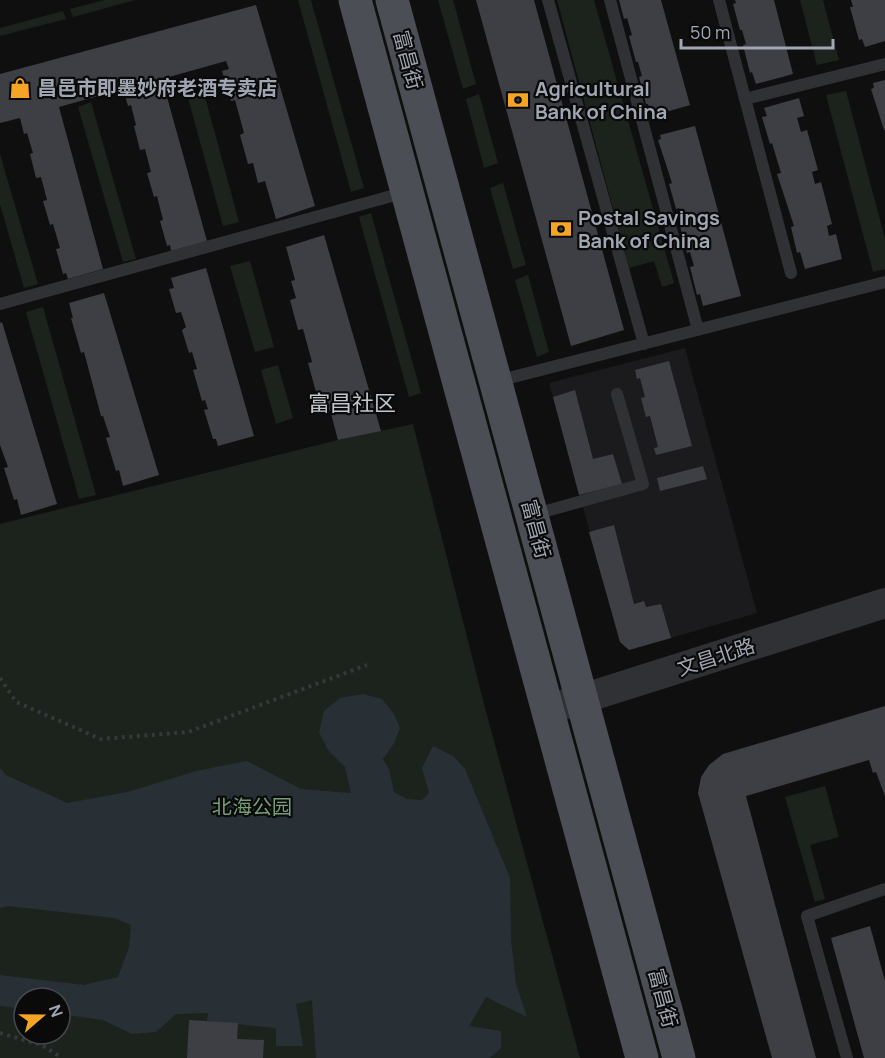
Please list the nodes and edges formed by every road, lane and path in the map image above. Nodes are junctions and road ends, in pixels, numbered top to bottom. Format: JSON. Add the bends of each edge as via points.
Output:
{"nodes":[{"id":1,"x":355,"y":0,"type":"edge"},
{"id":2,"x":392,"y":0,"type":"edge"},
{"id":3,"x":548,"y":0,"type":"edge"},
{"id":4,"x":610,"y":0,"type":"edge"},
{"id":5,"x":719,"y":0,"type":"edge"},
{"id":6,"x":885,"y":64,"type":"edge"},
{"id":7,"x":745,"y":99,"type":"junction"},
{"id":8,"x":407,"y":192,"type":"junction"},
{"id":9,"x":791,"y":273,"type":"dead end"},
{"id":10,"x":885,"y":282,"type":"edge"},
{"id":11,"x":0,"y":304,"type":"edge"},
{"id":12,"x":698,"y":330,"type":"junction"},
{"id":13,"x":644,"y":344,"type":"junction"},
{"id":14,"x":496,"y":381,"type":"junction"},
{"id":15,"x":617,"y":394,"type":"dead end"},
{"id":16,"x":532,"y":515,"type":"junction"},
{"id":17,"x":885,"y":603,"type":"edge"},
{"id":18,"x":367,"y":665,"type":"dead end"},
{"id":19,"x":0,"y":678,"type":"edge"},
{"id":20,"x":582,"y":699,"type":"junction"},
{"id":21,"x":547,"y":710,"type":"junction"},
{"id":22,"x":885,"y":889,"type":"edge"},
{"id":23,"x":0,"y":1033,"type":"edge"},
{"id":24,"x":62,"y":1058,"type":"edge"},
{"id":25,"x":642,"y":1058,"type":"edge"},
{"id":26,"x":679,"y":1058,"type":"edge"},
{"id":27,"x":846,"y":1058,"type":"edge"}],
"edges":[{"from":1,"to":8,"type":"main road","name":"富昌街"},
{"from":2,"to":14,"type":"main road","name":"富昌街"},
{"from":3,"to":13,"type":"lane"},
{"from":4,"to":12,"type":"lane"},
{"from":5,"to":7,"type":"lane"},
{"from":6,"to":7,"type":"lane"},
{"from":7,"to":9,"type":"lane"},
{"from":8,"to":11,"type":"lane"},
{"from":8,"to":21,"type":"main road","name":"富昌街"},
{"from":10,"to":12,"type":"lane"},
{"from":12,"to":13,"type":"lane"},
{"from":13,"to":14,"type":"lane"},
{"from":14,"to":16,"type":"main road","name":"富昌街"},
{"from":15,"to":16,"type":"lane","via":[[643,484]]},
{"from":16,"to":20,"type":"main road","name":"富昌街"},
{"from":17,"to":20,"type":"street","name":"文昌北路"},
{"from":18,"to":19,"type":"path","via":[[188,732],[101,739],[16,702]]},
{"from":20,"to":21,"type":"street","name":"文昌北路"},
{"from":20,"to":26,"type":"main road","name":"富昌街"},
{"from":21,"to":25,"type":"main road","name":"富昌街"},
{"from":22,"to":27,"type":"lane","via":[[807,916]]},
{"from":23,"to":24,"type":"path","via":[[42,1045]]}]}
